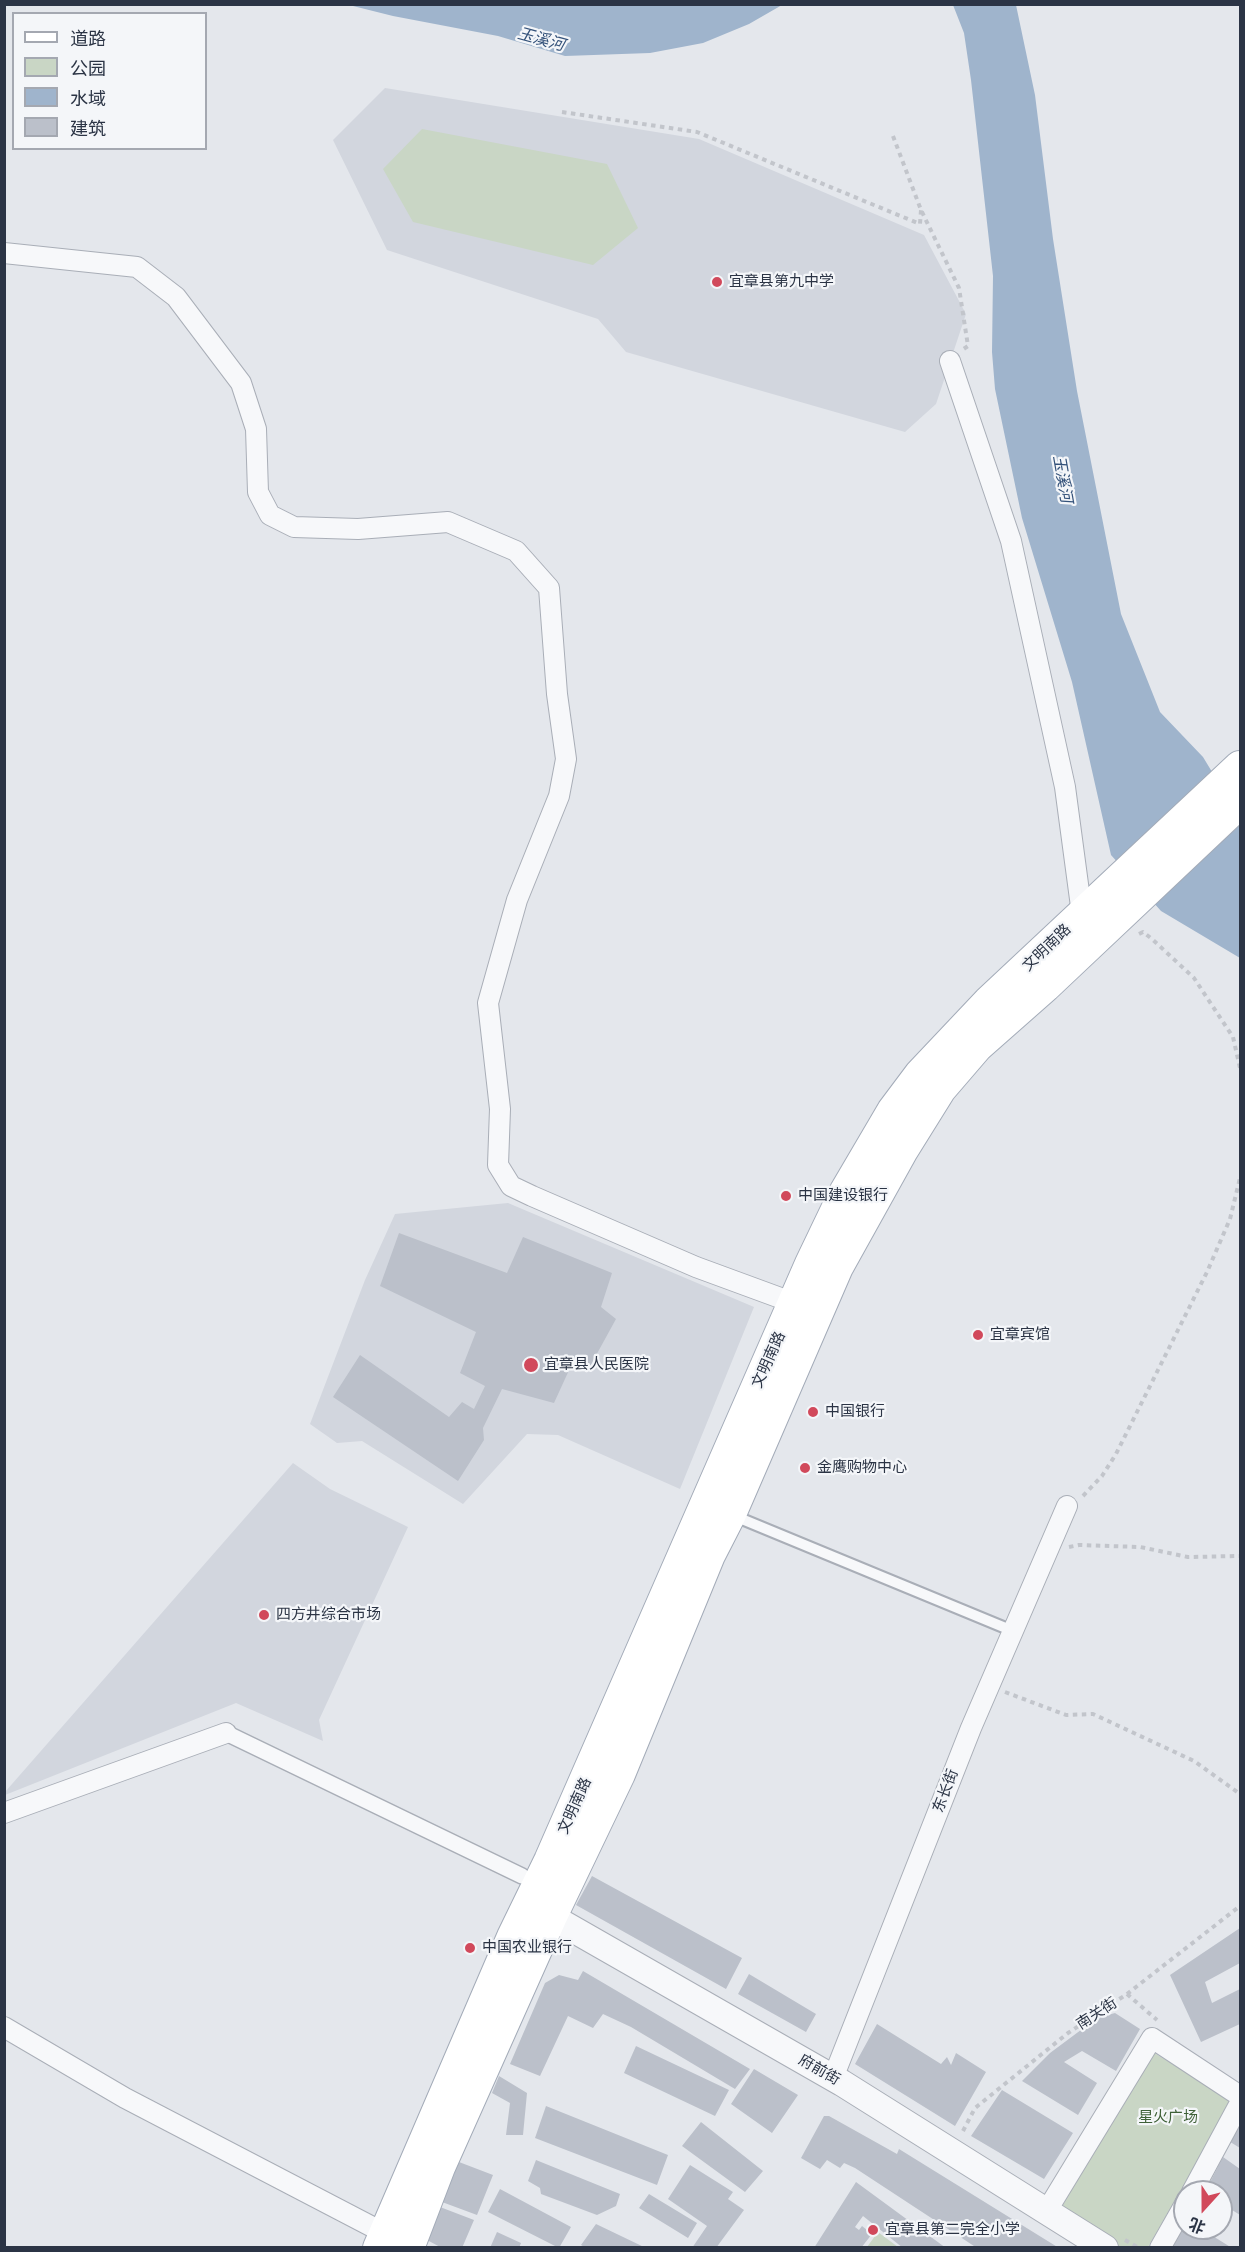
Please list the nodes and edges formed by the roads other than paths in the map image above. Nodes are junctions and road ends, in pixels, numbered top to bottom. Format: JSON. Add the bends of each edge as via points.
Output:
{"nodes":[{"id":1,"x":4,"y":253,"type":"edge"},
{"id":2,"x":951,"y":361,"type":"road end"},
{"id":3,"x":1239,"y":780,"type":"edge"},
{"id":4,"x":1082,"y":914,"type":"junction"},
{"id":5,"x":794,"y":1303,"type":"junction"},
{"id":6,"x":1067,"y":1506,"type":"road end"},
{"id":7,"x":718,"y":1509,"type":"junction"},
{"id":8,"x":1013,"y":1631,"type":"junction"},
{"id":9,"x":226,"y":1733,"type":"joint"},
{"id":10,"x":4,"y":1813,"type":"edge"},
{"id":11,"x":534,"y":1899,"type":"junction"},
{"id":12,"x":4,"y":2027,"type":"edge"},
{"id":13,"x":833,"y":2078,"type":"junction"},
{"id":14,"x":1240,"y":2096,"type":"edge"},
{"id":15,"x":1240,"y":2103,"type":"edge"},
{"id":16,"x":1198,"y":2180,"type":"edge"},
{"id":17,"x":1046,"y":2212,"type":"junction"},
{"id":18,"x":1173,"y":2225,"type":"edge"},
{"id":19,"x":391,"y":2243,"type":"edge"},
{"id":20,"x":1100,"y":2246,"type":"edge"},
{"id":21,"x":1160,"y":2247,"type":"edge"}],
"edges":[{"from":1,"to":5,"type":"street","via":[[137,267],[176,297],[241,383],[256,429],[258,492],[270,515],[294,528],[358,529],[448,522],[516,551],[549,588],[566,759],[559,796],[517,900],[488,1003],[500,1109],[498,1165],[511,1186],[532,1196],[696,1267]]},
{"from":2,"to":4,"type":"street","via":[[1011,541],[1065,787]]},
{"from":3,"to":4,"type":"main road","name":"文明南路"},
{"from":3,"to":7,"type":"main road","via":[[1143,896],[977,1046],[940,1089],[837,1267]]},
{"from":4,"to":5,"type":"main road","name":"文明南路","via":[[989,1002],[920,1075],[893,1111],[846,1191]]},
{"from":5,"to":7,"type":"main road","name":"文明南路"},
{"from":6,"to":8,"type":"street","name":"东长街"},
{"from":7,"to":8,"type":"lane"},
{"from":7,"to":11,"type":"main road","name":"文明南路"},
{"from":8,"to":13,"type":"street","name":"东长街"},
{"from":9,"to":10,"type":"street"},
{"from":9,"to":11,"type":"street"},
{"from":11,"to":13,"type":"street","name":"府前街"},
{"from":11,"to":19,"type":"main road","name":"文明南路"},
{"from":12,"to":19,"type":"street","via":[[125,2098]]},
{"from":13,"to":17,"type":"street","name":"府前街"},
{"from":14,"to":17,"type":"street","via":[[1152,2037]]},
{"from":15,"to":16,"type":"street"},
{"from":17,"to":20,"type":"street","name":"府前街"},
{"from":18,"to":21,"type":"street"}]}
